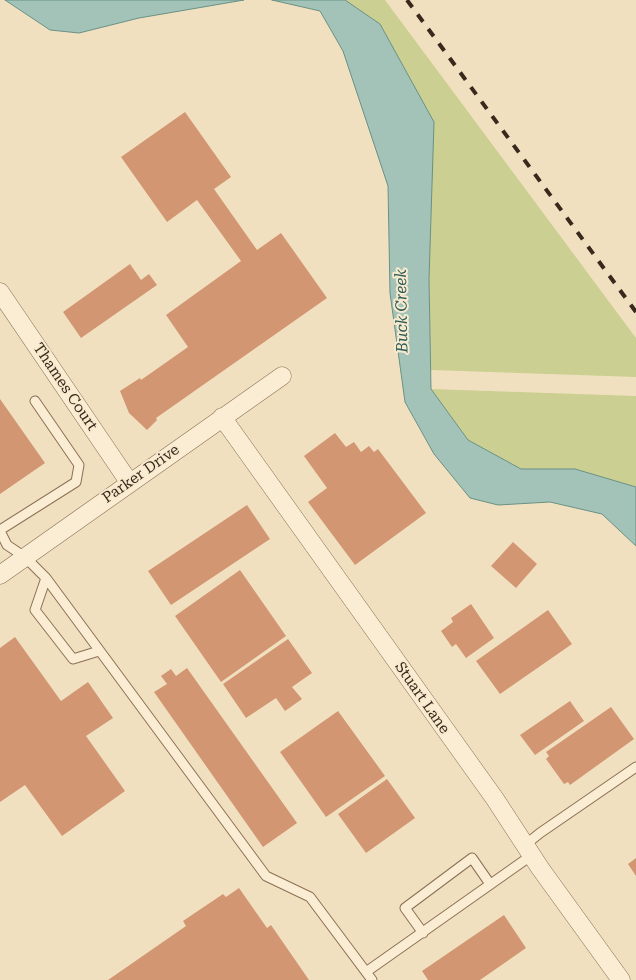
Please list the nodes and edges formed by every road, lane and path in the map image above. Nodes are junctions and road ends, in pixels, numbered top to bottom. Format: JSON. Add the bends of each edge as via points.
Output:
{"nodes":[{"id":1,"x":0,"y":292,"type":"edge"},
{"id":2,"x":282,"y":376,"type":"dead end"},
{"id":3,"x":35,"y":401,"type":"dead end"},
{"id":4,"x":222,"y":417,"type":"junction"},
{"id":5,"x":129,"y":482,"type":"junction"},
{"id":6,"x":0,"y":531,"type":"edge"},
{"id":7,"x":25,"y":557,"type":"junction"},
{"id":8,"x":0,"y":574,"type":"edge"},
{"id":9,"x":46,"y":578,"type":"junction"},
{"id":10,"x":99,"y":651,"type":"junction"},
{"id":11,"x":636,"y":767,"type":"edge"},
{"id":12,"x":528,"y":850,"type":"junction"},
{"id":13,"x":490,"y":884,"type":"junction"},
{"id":14,"x":424,"y":933,"type":"junction"},
{"id":15,"x":366,"y":972,"type":"junction"},
{"id":16,"x":372,"y":980,"type":"edge"},
{"id":17,"x":621,"y":980,"type":"edge"}],
"edges":[{"from":1,"to":5,"type":"street","name":"Thames Court"},
{"from":2,"to":4,"type":"street","name":"Parker Drive"},
{"from":3,"to":6,"type":"lane","via":[[79,465],[76,482]]},
{"from":4,"to":5,"type":"street","name":"Parker Drive"},
{"from":4,"to":12,"type":"street","name":"Stuart Lane"},
{"from":5,"to":7,"type":"street","name":"Parker Drive"},
{"from":6,"to":7,"type":"lane","via":[[7,546]]},
{"from":7,"to":8,"type":"street","name":"Parker Drive"},
{"from":7,"to":9,"type":"lane"},
{"from":9,"to":10,"type":"lane"},
{"from":9,"to":10,"type":"lane","via":[[35,610],[73,659]]},
{"from":10,"to":15,"type":"lane","via":[[266,876],[310,897]]},
{"from":11,"to":12,"type":"lane","via":[[540,833]]},
{"from":12,"to":13,"type":"lane"},
{"from":12,"to":17,"type":"street","name":"Stuart Lane"},
{"from":13,"to":14,"type":"lane"},
{"from":13,"to":14,"type":"lane","via":[[472,858],[412,902],[405,908]]},
{"from":14,"to":15,"type":"lane"},
{"from":15,"to":16,"type":"lane"}]}
